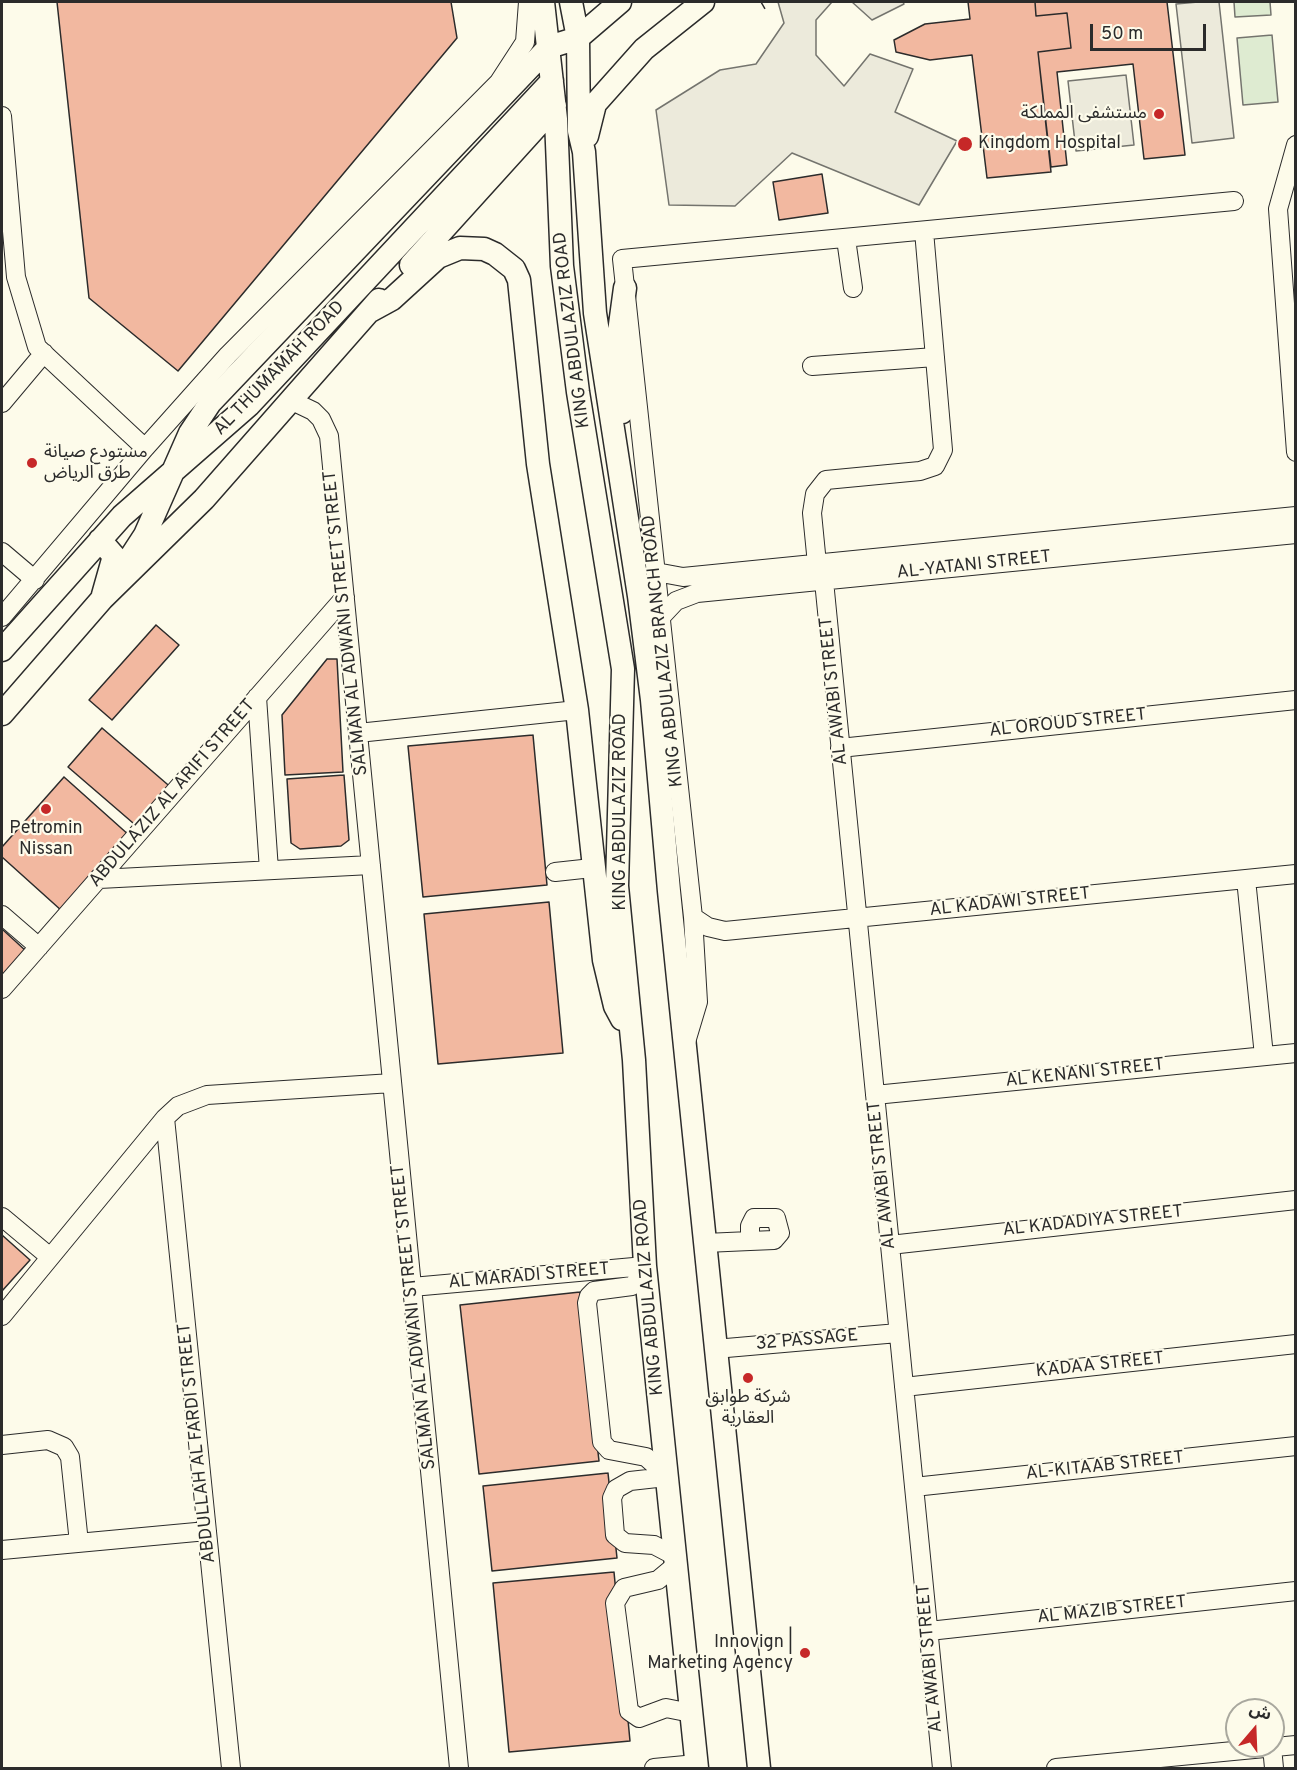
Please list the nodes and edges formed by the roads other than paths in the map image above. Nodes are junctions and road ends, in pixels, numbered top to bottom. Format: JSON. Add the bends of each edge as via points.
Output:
{"nodes":[{"id":1,"x":528,"y":2,"type":"edge"},
{"id":2,"x":543,"y":2,"type":"edge"},
{"id":3,"x":571,"y":2,"type":"edge"},
{"id":4,"x":620,"y":2,"type":"edge"},
{"id":5,"x":703,"y":2,"type":"edge"},
{"id":6,"x":578,"y":38,"type":"junction"},
{"id":7,"x":549,"y":47,"type":"junction"},
{"id":8,"x":552,"y":81,"type":"junction"},
{"id":9,"x":555,"y":106,"type":"junction"},
{"id":10,"x":2,"y":116,"type":"edge"},
{"id":11,"x":573,"y":139,"type":"junction"},
{"id":12,"x":1296,"y":145,"type":"edge"},
{"id":13,"x":1288,"y":196,"type":"edge"},
{"id":14,"x":1234,"y":201,"type":"dead end"},
{"id":15,"x":6,"y":206,"type":"edge"},
{"id":16,"x":924,"y":231,"type":"junction"},
{"id":17,"x":846,"y":239,"type":"junction"},
{"id":18,"x":624,"y":288,"type":"junction"},
{"id":19,"x":853,"y":288,"type":"dead end"},
{"id":20,"x":370,"y":310,"type":"junction"},
{"id":21,"x":1290,"y":333,"type":"edge"},
{"id":22,"x":44,"y":353,"type":"junction"},
{"id":23,"x":935,"y":357,"type":"junction"},
{"id":24,"x":812,"y":366,"type":"dead end"},
{"id":25,"x":290,"y":400,"type":"junction"},
{"id":26,"x":2,"y":403,"type":"edge"},
{"id":27,"x":145,"y":448,"type":"junction"},
{"id":28,"x":1296,"y":452,"type":"edge"},
{"id":29,"x":617,"y":461,"type":"junction"},
{"id":30,"x":171,"y":475,"type":"junction"},
{"id":31,"x":1296,"y":516,"type":"edge"},
{"id":32,"x":1296,"y":534,"type":"edge"},
{"id":33,"x":100,"y":540,"type":"junction"},
{"id":34,"x":2,"y":552,"type":"edge"},
{"id":35,"x":656,"y":572,"type":"junction"},
{"id":36,"x":821,"y":572,"type":"junction"},
{"id":37,"x":34,"y":580,"type":"junction"},
{"id":38,"x":345,"y":597,"type":"junction"},
{"id":39,"x":102,"y":599,"type":"junction"},
{"id":40,"x":2,"y":617,"type":"edge"},
{"id":41,"x":661,"y":617,"type":"junction"},
{"id":42,"x":2,"y":650,"type":"edge"},
{"id":43,"x":257,"y":698,"type":"junction"},
{"id":44,"x":1296,"y":700,"type":"edge"},
{"id":45,"x":577,"y":710,"type":"junction"},
{"id":46,"x":2,"y":714,"type":"edge"},
{"id":47,"x":358,"y":733,"type":"junction"},
{"id":48,"x":840,"y":748,"type":"junction"},
{"id":49,"x":371,"y":865,"type":"junction"},
{"id":50,"x":592,"y":868,"type":"junction"},
{"id":51,"x":269,"y":870,"type":"junction"},
{"id":52,"x":555,"y":872,"type":"dead end"},
{"id":53,"x":1296,"y":874,"type":"edge"},
{"id":54,"x":99,"y":879,"type":"junction"},
{"id":55,"x":1246,"y":879,"type":"junction"},
{"id":56,"x":2,"y":915,"type":"edge"},
{"id":57,"x":693,"y":917,"type":"junction"},
{"id":58,"x":857,"y":918,"type":"junction"},
{"id":59,"x":725,"y":931,"type":"junction"},
{"id":60,"x":39,"y":947,"type":"junction"},
{"id":61,"x":696,"y":952,"type":"junction"},
{"id":62,"x":2,"y":989,"type":"edge"},
{"id":63,"x":631,"y":1036,"type":"junction"},
{"id":64,"x":686,"y":1041,"type":"junction"},
{"id":65,"x":1296,"y":1053,"type":"edge"},
{"id":66,"x":1264,"y":1056,"type":"junction"},
{"id":67,"x":392,"y":1083,"type":"junction"},
{"id":68,"x":875,"y":1095,"type":"junction"},
{"id":69,"x":165,"y":1118,"type":"junction"},
{"id":70,"x":1296,"y":1200,"type":"edge"},
{"id":71,"x":2,"y":1216,"type":"edge"},
{"id":72,"x":750,"y":1241,"type":"dead end"},
{"id":73,"x":705,"y":1243,"type":"junction"},
{"id":74,"x":890,"y":1245,"type":"junction"},
{"id":75,"x":50,"y":1257,"type":"junction"},
{"id":76,"x":646,"y":1269,"type":"junction"},
{"id":77,"x":412,"y":1287,"type":"junction"},
{"id":78,"x":2,"y":1316,"type":"edge"},
{"id":79,"x":898,"y":1333,"type":"junction"},
{"id":80,"x":1296,"y":1344,"type":"edge"},
{"id":81,"x":715,"y":1349,"type":"junction"},
{"id":82,"x":904,"y":1387,"type":"junction"},
{"id":83,"x":2,"y":1445,"type":"edge"},
{"id":84,"x":1296,"y":1446,"type":"edge"},
{"id":85,"x":666,"y":1476,"type":"junction"},
{"id":86,"x":914,"y":1488,"type":"junction"},
{"id":87,"x":207,"y":1531,"type":"junction"},
{"id":88,"x":79,"y":1543,"type":"junction"},
{"id":89,"x":2,"y":1550,"type":"edge"},
{"id":90,"x":675,"y":1561,"type":"junction"},
{"id":91,"x":1296,"y":1591,"type":"edge"},
{"id":92,"x":929,"y":1631,"type":"junction"},
{"id":93,"x":691,"y":1713,"type":"junction"},
{"id":94,"x":1225,"y":1752,"type":"edge"},
{"id":95,"x":697,"y":1766,"type":"edge"},
{"id":96,"x":231,"y":1768,"type":"edge"},
{"id":97,"x":459,"y":1768,"type":"edge"},
{"id":98,"x":654,"y":1768,"type":"edge"},
{"id":99,"x":759,"y":1768,"type":"edge"},
{"id":100,"x":942,"y":1768,"type":"edge"},
{"id":101,"x":1056,"y":1768,"type":"edge"}],
"edges":[{"from":1,"to":27,"type":"street","via":[[525,42],[499,82],[228,355]]},
{"from":2,"to":7,"type":"main road","name":"KING ABDULAZIZ ROAD"},
{"from":3,"to":6,"type":"main road","name":"KING ABDULAZIZ ROAD"},
{"from":4,"to":6,"type":"main road"},
{"from":5,"to":11,"type":"main road","name":"KING ABDULAZIZ ROAD","via":[[644,50],[595,104]]},
{"from":6,"to":7,"type":"main road"},
{"from":6,"to":11,"type":"main road","name":"KING ABDULAZIZ ROAD"},
{"from":7,"to":8,"type":"main road","name":"KING ABDULAZIZ ROAD"},
{"from":7,"to":30,"type":"main road","via":[[210,403],[190,433]]},
{"from":8,"to":9,"type":"main road","name":"KING ABDULAZIZ ROAD"},
{"from":8,"to":30,"type":"main road","name":"AL THUMAMAH ROAD","via":[[249,405]]},
{"from":9,"to":11,"type":"main road","name":"KING ABDULAZIZ ROAD"},
{"from":9,"to":20,"type":"main road","name":"AL THUMAMAH ROAD"},
{"from":10,"to":15,"type":"street"},
{"from":11,"to":29,"type":"main road","name":"KING ABDULAZIZ ROAD"},
{"from":11,"to":63,"type":"main road","name":"KING ABDULAZIZ ROAD","via":[[562,266],[578,392],[623,669],[617,886]]},
{"from":12,"to":13,"type":"street"},
{"from":13,"to":21,"type":"street","via":[[1278,209]]},
{"from":14,"to":16,"type":"street"},
{"from":15,"to":22,"type":"street","via":[[16,277],[37,347]]},
{"from":16,"to":17,"type":"street"},
{"from":16,"to":23,"type":"street"},
{"from":17,"to":18,"type":"street","name":"KING ABDULAZIZ BRANCH ROAD","via":[[622,259]]},
{"from":17,"to":19,"type":"street"},
{"from":18,"to":29,"type":"main road","via":[[617,346],[622,403]]},
{"from":18,"to":35,"type":"street","name":"KING ABDULAZIZ BRANCH ROAD"},
{"from":20,"to":25,"type":"main road","name":"AL THUMAMAH ROAD"},
{"from":20,"to":45,"type":"main road","via":[[399,294],[438,257],[460,248],[472,247],[495,254],[514,269],[524,304],[538,464]]},
{"from":21,"to":28,"type":"street"},
{"from":22,"to":26,"type":"street"},
{"from":22,"to":27,"type":"street"},
{"from":23,"to":24,"type":"street"},
{"from":23,"to":36,"type":"street","name":"AL AWABI STREET","via":[[943,450],[934,466],[920,471],[826,480],[815,494],[812,513]]},
{"from":25,"to":38,"type":"street","name":"SALMAN AL ADWANI STREET STREET","via":[[313,411],[329,436]]},
{"from":25,"to":39,"type":"main road","name":"AL THUMAMAH ROAD","via":[[204,499]]},
{"from":27,"to":37,"type":"street"},
{"from":29,"to":64,"type":"main road","name":"KING ABDULAZIZ ROAD","via":[[652,700]]},
{"from":30,"to":33,"type":"main road","name":"AL THUMAMAH ROAD"},
{"from":30,"to":39,"type":"main road","via":[[145,535]]},
{"from":31,"to":36,"type":"street","name":"AL-YATANI STREET"},
{"from":32,"to":36,"type":"street","name":"AL-YATANI STREET"},
{"from":33,"to":39,"type":"main road","via":[[114,556]]},
{"from":33,"to":42,"type":"main road","name":"AL THUMAMAH ROAD"},
{"from":34,"to":37,"type":"street"},
{"from":35,"to":36,"type":"street","name":"AL-YATANI STREET","via":[[683,578]]},
{"from":35,"to":41,"type":"street","name":"KING ABDULAZIZ BRANCH ROAD"},
{"from":36,"to":41,"type":"street","name":"AL-YATANI STREET","via":[[697,593],[676,601]]},
{"from":36,"to":48,"type":"street","name":"AL AWABI STREET"},
{"from":37,"to":40,"type":"street"},
{"from":38,"to":43,"type":"street","name":"ABDULAZIZ AL ARIFI STREET"},
{"from":38,"to":47,"type":"street","name":"SALMAN AL ADWANI STREET STREET"},
{"from":39,"to":46,"type":"main road"},
{"from":41,"to":57,"type":"street","name":"KING ABDULAZIZ BRANCH ROAD"},
{"from":43,"to":51,"type":"street"},
{"from":43,"to":54,"type":"street","name":"ABDULAZIZ AL ARIFI STREET"},
{"from":44,"to":48,"type":"street","name":"AL OROUD STREET"},
{"from":45,"to":47,"type":"street"},
{"from":45,"to":50,"type":"main road"},
{"from":47,"to":49,"type":"street","name":"SALMAN AL ADWANI STREET STREET"},
{"from":48,"to":58,"type":"street","name":"AL AWABI STREET"},
{"from":49,"to":51,"type":"street"},
{"from":49,"to":67,"type":"street","name":"SALMAN AL ADWANI STREET STREET"},
{"from":50,"to":52,"type":"street"},
{"from":50,"to":63,"type":"main road","via":[[604,960],[615,1006]]},
{"from":51,"to":54,"type":"street"},
{"from":53,"to":55,"type":"street","name":"AL KADAWI STREET"},
{"from":54,"to":60,"type":"street","name":"ABDULAZIZ AL ARIFI STREET"},
{"from":55,"to":58,"type":"street","name":"AL KADAWI STREET"},
{"from":55,"to":66,"type":"street"},
{"from":56,"to":60,"type":"street"},
{"from":57,"to":59,"type":"street","name":"AL KADAWI STREET","via":[[708,927]]},
{"from":57,"to":61,"type":"street","name":"KING ABDULAZIZ BRANCH ROAD"},
{"from":58,"to":59,"type":"street","name":"AL KADAWI STREET"},
{"from":58,"to":68,"type":"street","name":"AL AWABI STREET"},
{"from":59,"to":61,"type":"street"},
{"from":60,"to":62,"type":"street","name":"ABDULAZIZ AL ARIFI STREET"},
{"from":61,"to":64,"type":"street","name":"KING ABDULAZIZ BRANCH ROAD","via":[[698,1002]]},
{"from":63,"to":76,"type":"main road","name":"KING ABDULAZIZ ROAD"},
{"from":64,"to":73,"type":"main road","name":"KING ABDULAZIZ ROAD"},
{"from":65,"to":66,"type":"street","name":"AL KENANI STREET"},
{"from":66,"to":68,"type":"street","name":"AL KENANI STREET"},
{"from":67,"to":69,"type":"street","via":[[207,1095],[188,1101]]},
{"from":67,"to":77,"type":"street","name":"SALMAN AL ADWANI STREET STREET"},
{"from":68,"to":74,"type":"street","name":"AL AWABI STREET"},
{"from":69,"to":75,"type":"street"},
{"from":69,"to":87,"type":"street","name":"ABDULLAH AL FARDI STREET"},
{"from":70,"to":74,"type":"street","name":"AL KADADIYA STREET"},
{"from":71,"to":75,"type":"street"},
{"from":72,"to":73,"type":"street"},
{"from":73,"to":81,"type":"main road","name":"KING ABDULAZIZ ROAD"},
{"from":74,"to":79,"type":"street","name":"AL AWABI STREET"},
{"from":75,"to":78,"type":"street"},
{"from":76,"to":77,"type":"street","name":"AL MARADI STREET"},
{"from":76,"to":85,"type":"main road","name":"KING ABDULAZIZ ROAD"},
{"from":76,"to":85,"type":"street","via":[[632,1286],[594,1291],[587,1304],[602,1442],[609,1450],[645,1457]]},
{"from":77,"to":97,"type":"street","name":"SALMAN AL ADWANI STREET STREET"},
{"from":79,"to":81,"type":"street","name":"32 PASSAGE"},
{"from":79,"to":82,"type":"street","name":"AL AWABI STREET"},
{"from":80,"to":82,"type":"street","name":"KADAA STREET"},
{"from":81,"to":99,"type":"main road","name":"KING ABDULAZIZ ROAD"},
{"from":82,"to":86,"type":"street","name":"AL AWABI STREET"},
{"from":83,"to":88,"type":"street","via":[[48,1440],[64,1447],[70,1457]]},
{"from":84,"to":86,"type":"street","name":"AL-KITAAB STREET"},
{"from":85,"to":90,"type":"main road","name":"KING ABDULAZIZ ROAD"},
{"from":85,"to":90,"type":"street","via":[[630,1481],[616,1489],[612,1498],[615,1535],[625,1543],[654,1545]]},
{"from":86,"to":92,"type":"street","name":"AL AWABI STREET"},
{"from":87,"to":88,"type":"street"},
{"from":87,"to":96,"type":"street","name":"ABDULLAH AL FARDI STREET"},
{"from":88,"to":89,"type":"street"},
{"from":90,"to":93,"type":"main road","name":"KING ABDULAZIZ ROAD"},
{"from":90,"to":93,"type":"street","via":[[658,1580],[624,1588],[615,1603],[629,1711],[639,1718],[666,1707]]},
{"from":91,"to":92,"type":"street","name":"AL MAZIB STREET"},
{"from":92,"to":100,"type":"street","name":"AL AWABI STREET"},
{"from":93,"to":95,"type":"main road","name":"KING ABDULAZIZ ROAD"},
{"from":94,"to":101,"type":"street"},
{"from":95,"to":98,"type":"street"}]}
